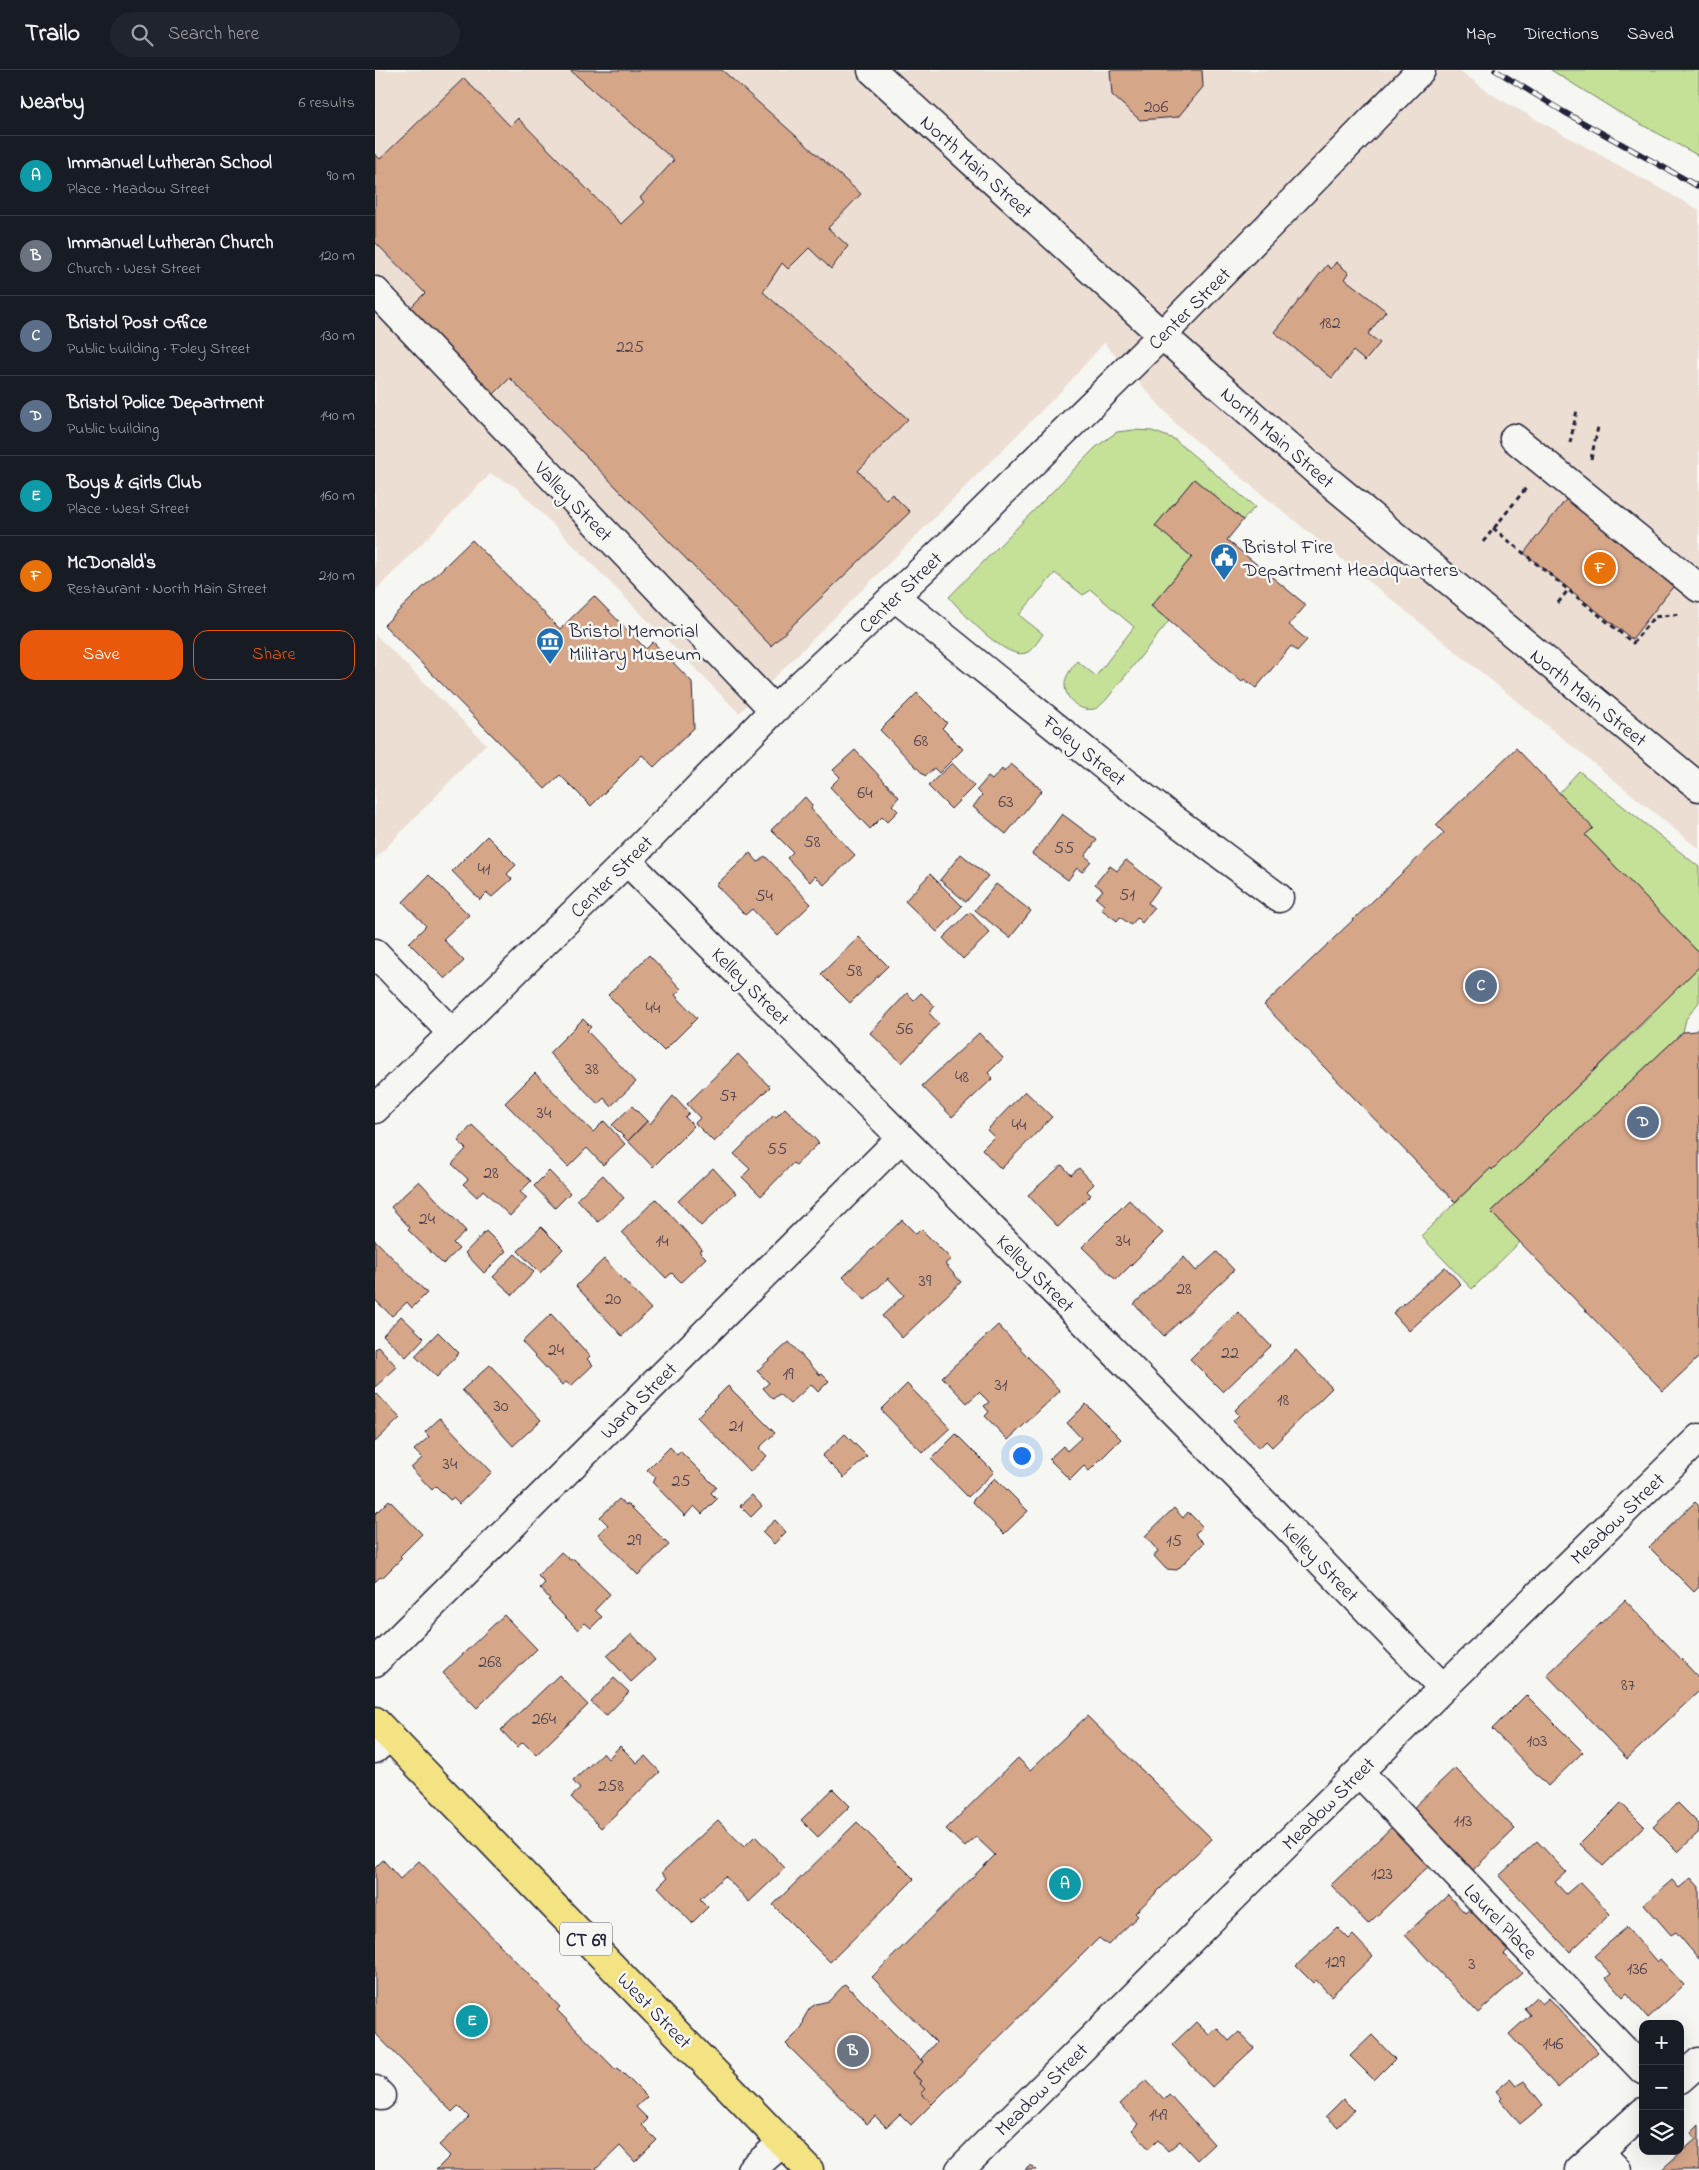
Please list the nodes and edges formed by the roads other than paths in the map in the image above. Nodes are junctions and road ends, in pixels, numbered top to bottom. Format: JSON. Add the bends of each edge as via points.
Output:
{"nodes":[{"id":1,"x":871,"y":70,"type":"edge"},
{"id":2,"x":1421,"y":70,"type":"edge"},
{"id":3,"x":375,"y":291,"type":"edge"},
{"id":4,"x":1161,"y":336,"type":"junction"},
{"id":5,"x":1515,"y":438,"type":"dead end"},
{"id":6,"x":895,"y":597,"type":"junction"},
{"id":7,"x":1695,"y":601,"type":"edge"},
{"id":8,"x":774,"y":710,"type":"junction"},
{"id":9,"x":1699,"y":787,"type":"edge"},
{"id":10,"x":627,"y":861,"type":"junction"},
{"id":11,"x":1279,"y":898,"type":"dead end"},
{"id":12,"x":375,"y":953,"type":"edge"},
{"id":13,"x":452,"y":1033,"type":"junction"},
{"id":14,"x":375,"y":1109,"type":"edge"},
{"id":15,"x":901,"y":1138,"type":"junction"},
{"id":16,"x":1699,"y":1438,"type":"edge"},
{"id":17,"x":375,"y":1662,"type":"edge"},
{"id":18,"x":1443,"y":1688,"type":"junction"},
{"id":19,"x":380,"y":1735,"type":"edge"},
{"id":20,"x":1359,"y":1772,"type":"junction"},
{"id":21,"x":1699,"y":2062,"type":"edge"},
{"id":22,"x":1639,"y":2066,"type":"edge"},
{"id":23,"x":1684,"y":2075,"type":"edge"},
{"id":24,"x":1639,"y":2118,"type":"edge"},
{"id":25,"x":782,"y":2143,"type":"junction"},
{"id":26,"x":1608,"y":2161,"type":"edge"},
{"id":27,"x":751,"y":2170,"type":"edge"},
{"id":28,"x":809,"y":2170,"type":"edge"},
{"id":29,"x":960,"y":2170,"type":"edge"},
{"id":30,"x":1579,"y":2170,"type":"edge"}],
"edges":[{"from":1,"to":4,"type":"street","name":"North Main Street"},
{"from":2,"to":4,"type":"street","name":"Center Street"},
{"from":3,"to":8,"type":"street","name":"Valley Street"},
{"from":4,"to":6,"type":"street","name":"Center Street"},
{"from":4,"to":9,"type":"street","name":"North Main Street","via":[[1315,470]]},
{"from":5,"to":7,"type":"street"},
{"from":6,"to":8,"type":"street","name":"Center Street"},
{"from":6,"to":11,"type":"street","name":"Foley Street","via":[[1125,782]]},
{"from":8,"to":10,"type":"street","name":"Center Street"},
{"from":10,"to":13,"type":"street","name":"Center Street"},
{"from":10,"to":15,"type":"street","name":"Kelley Street"},
{"from":12,"to":13,"type":"street"},
{"from":13,"to":14,"type":"street","name":"Center Street"},
{"from":15,"to":17,"type":"street","name":"Ward Street"},
{"from":15,"to":18,"type":"street","name":"Kelley Street"},
{"from":16,"to":18,"type":"street","name":"Meadow Street"},
{"from":18,"to":20,"type":"street","name":"Meadow Street"},
{"from":19,"to":25,"type":"main road","name":"West Street","number":"CT 69","via":[[710,2066]]},
{"from":20,"to":22,"type":"street","name":"Laurel Place"},
{"from":20,"to":29,"type":"street","name":"Meadow Street"},
{"from":21,"to":23,"type":"street"},
{"from":24,"to":26,"type":"street"},
{"from":25,"to":27,"type":"street"},
{"from":25,"to":28,"type":"main road","name":"West Street","number":"CT 69"},
{"from":26,"to":30,"type":"street"}]}
